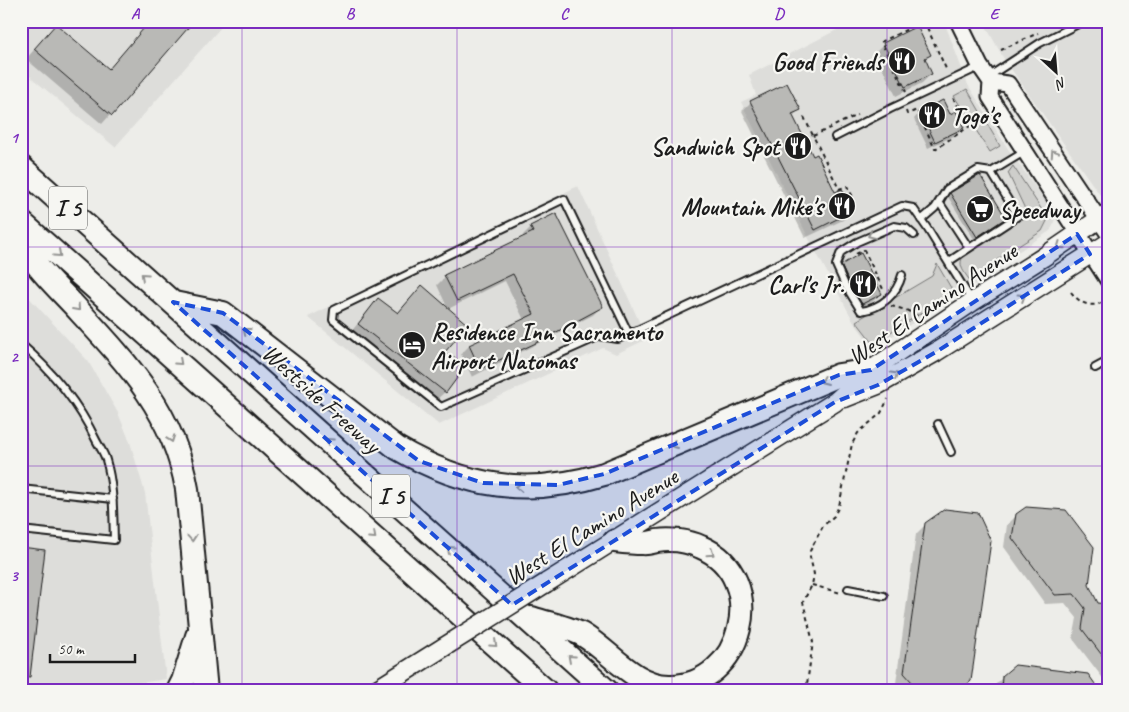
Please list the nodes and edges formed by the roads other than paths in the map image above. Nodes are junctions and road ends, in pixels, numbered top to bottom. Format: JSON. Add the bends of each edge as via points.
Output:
{"nodes":[{"id":1,"x":958,"y":21,"type":"edge"},
{"id":2,"x":1084,"y":21,"type":"edge"},
{"id":3,"x":986,"y":75,"type":"junction"},
{"id":4,"x":835,"y":137,"type":"dead end"},
{"id":5,"x":1024,"y":152,"type":"junction"},
{"id":6,"x":21,"y":167,"type":"edge"},
{"id":7,"x":991,"y":172,"type":"junction"},
{"id":8,"x":939,"y":202,"type":"junction"},
{"id":9,"x":921,"y":220,"type":"junction"},
{"id":10,"x":21,"y":222,"type":"edge"},
{"id":11,"x":1105,"y":222,"type":"edge"},
{"id":12,"x":21,"y":233,"type":"edge"},
{"id":13,"x":1077,"y":234,"type":"junction"},
{"id":14,"x":914,"y":235,"type":"dead end"},
{"id":15,"x":1108,"y":243,"type":"edge"},
{"id":16,"x":969,"y":248,"type":"junction"},
{"id":17,"x":1090,"y":254,"type":"junction"},
{"id":18,"x":948,"y":262,"type":"junction"},
{"id":19,"x":902,"y":274,"type":"dead end"},
{"id":20,"x":1108,"y":280,"type":"edge"},
{"id":21,"x":173,"y":302,"type":"junction"},
{"id":22,"x":972,"y":302,"type":"junction"},
{"id":23,"x":629,"y":334,"type":"junction"},
{"id":24,"x":21,"y":344,"type":"edge"},
{"id":25,"x":1108,"y":360,"type":"edge"},
{"id":26,"x":1095,"y":368,"type":"dead end"},
{"id":27,"x":871,"y":370,"type":"junction"},
{"id":28,"x":835,"y":402,"type":"junction"},
{"id":29,"x":938,"y":424,"type":"dead end"},
{"id":30,"x":951,"y":452,"type":"dead end"},
{"id":31,"x":21,"y":489,"type":"edge"},
{"id":32,"x":113,"y":499,"type":"junction"},
{"id":33,"x":21,"y":530,"type":"edge"},
{"id":34,"x":616,"y":541,"type":"junction"},
{"id":35,"x":847,"y":592,"type":"road end"},
{"id":36,"x":884,"y":596,"type":"dead end"},
{"id":37,"x":525,"y":616,"type":"junction"},
{"id":38,"x":199,"y":628,"type":"junction"},
{"id":39,"x":178,"y":691,"type":"edge"},
{"id":40,"x":206,"y":691,"type":"edge"},
{"id":41,"x":374,"y":691,"type":"edge"},
{"id":42,"x":546,"y":691,"type":"edge"},
{"id":43,"x":607,"y":691,"type":"edge"}],
"edges":[{"from":1,"to":3,"type":"street"},
{"from":2,"to":3,"type":"lane"},
{"from":3,"to":4,"type":"lane","via":[[900,104]]},
{"from":3,"to":5,"type":"street","via":[[990,97]]},
{"from":11,"to":3,"type":"street","one_way":true,"via":[[1008,84]]},
{"from":5,"to":7,"type":"lane"},
{"from":5,"to":13,"type":"street"},
{"from":21,"to":6,"type":"highway","name":"Westside Freeway","number":"I 5","one_way":true},
{"from":7,"to":8,"type":"lane","via":[[978,170],[947,189]]},
{"from":7,"to":16,"type":"lane","via":[[1018,216]]},
{"from":8,"to":9,"type":"lane"},
{"from":8,"to":16,"type":"lane"},
{"from":9,"to":18,"type":"lane"},
{"from":9,"to":23,"type":"lane","via":[[912,208],[902,206]]},
{"from":10,"to":42,"type":"highway","number":"I 5","one_way":true},
{"from":11,"to":13,"type":"main road","name":"West El Camino Avenue"},
{"from":12,"to":38,"type":"highway","one_way":true,"via":[[33,259],[124,360],[154,401],[167,428],[187,490]]},
{"from":13,"to":17,"type":"street"},
{"from":13,"to":22,"type":"main road","name":"West El Camino Avenue","one_way":true},
{"from":14,"to":19,"type":"lane","one_way":true,"via":[[906,228],[894,226],[849,246],[841,252],[836,265],[861,311],[888,300],[897,289]]},
{"from":15,"to":17,"type":"main road","name":"West El Camino Avenue"},
{"from":16,"to":18,"type":"lane"},
{"from":17,"to":20,"type":"street"},
{"from":28,"to":17,"type":"main road","name":"West El Camino Avenue","one_way":true,"via":[[878,385],[928,357]]},
{"from":18,"to":22,"type":"lane"},
{"from":27,"to":21,"type":"highway","one_way":true,"via":[[839,375],[604,474],[558,485],[503,486],[465,479],[419,461],[223,313]]},
{"from":37,"to":21,"type":"highway","name":"Westside Freeway","number":"I 5","one_way":true},
{"from":22,"to":27,"type":"main road","name":"West El Camino Avenue"},
{"from":23,"to":23,"type":"lane","via":[[618,339],[600,336],[441,407],[333,320],[334,310],[564,199]]},
{"from":24,"to":32,"type":"lane","via":[[59,382],[88,424],[106,460]]},
{"from":25,"to":26,"type":"lane"},
{"from":27,"to":28,"type":"main road","name":"West El Camino Avenue"},
{"from":28,"to":34,"type":"main road","name":"West El Camino Avenue"},
{"from":29,"to":30,"type":"lane"},
{"from":31,"to":32,"type":"lane"},
{"from":32,"to":33,"type":"lane","via":[[114,540]]},
{"from":34,"to":37,"type":"highway","one_way":true,"via":[[643,544],[688,542],[711,552],[731,572],[741,598],[741,623],[734,643],[718,667],[684,685],[658,685],[637,676],[581,634]]},
{"from":34,"to":41,"type":"main road","name":"West El Camino Avenue","bridge":true},
{"from":35,"to":36,"type":"lane"},
{"from":43,"to":37,"type":"highway","name":"Westside Freeway","number":"I 5","one_way":true},
{"from":38,"to":39,"type":"highway"},
{"from":38,"to":40,"type":"highway"}]}
